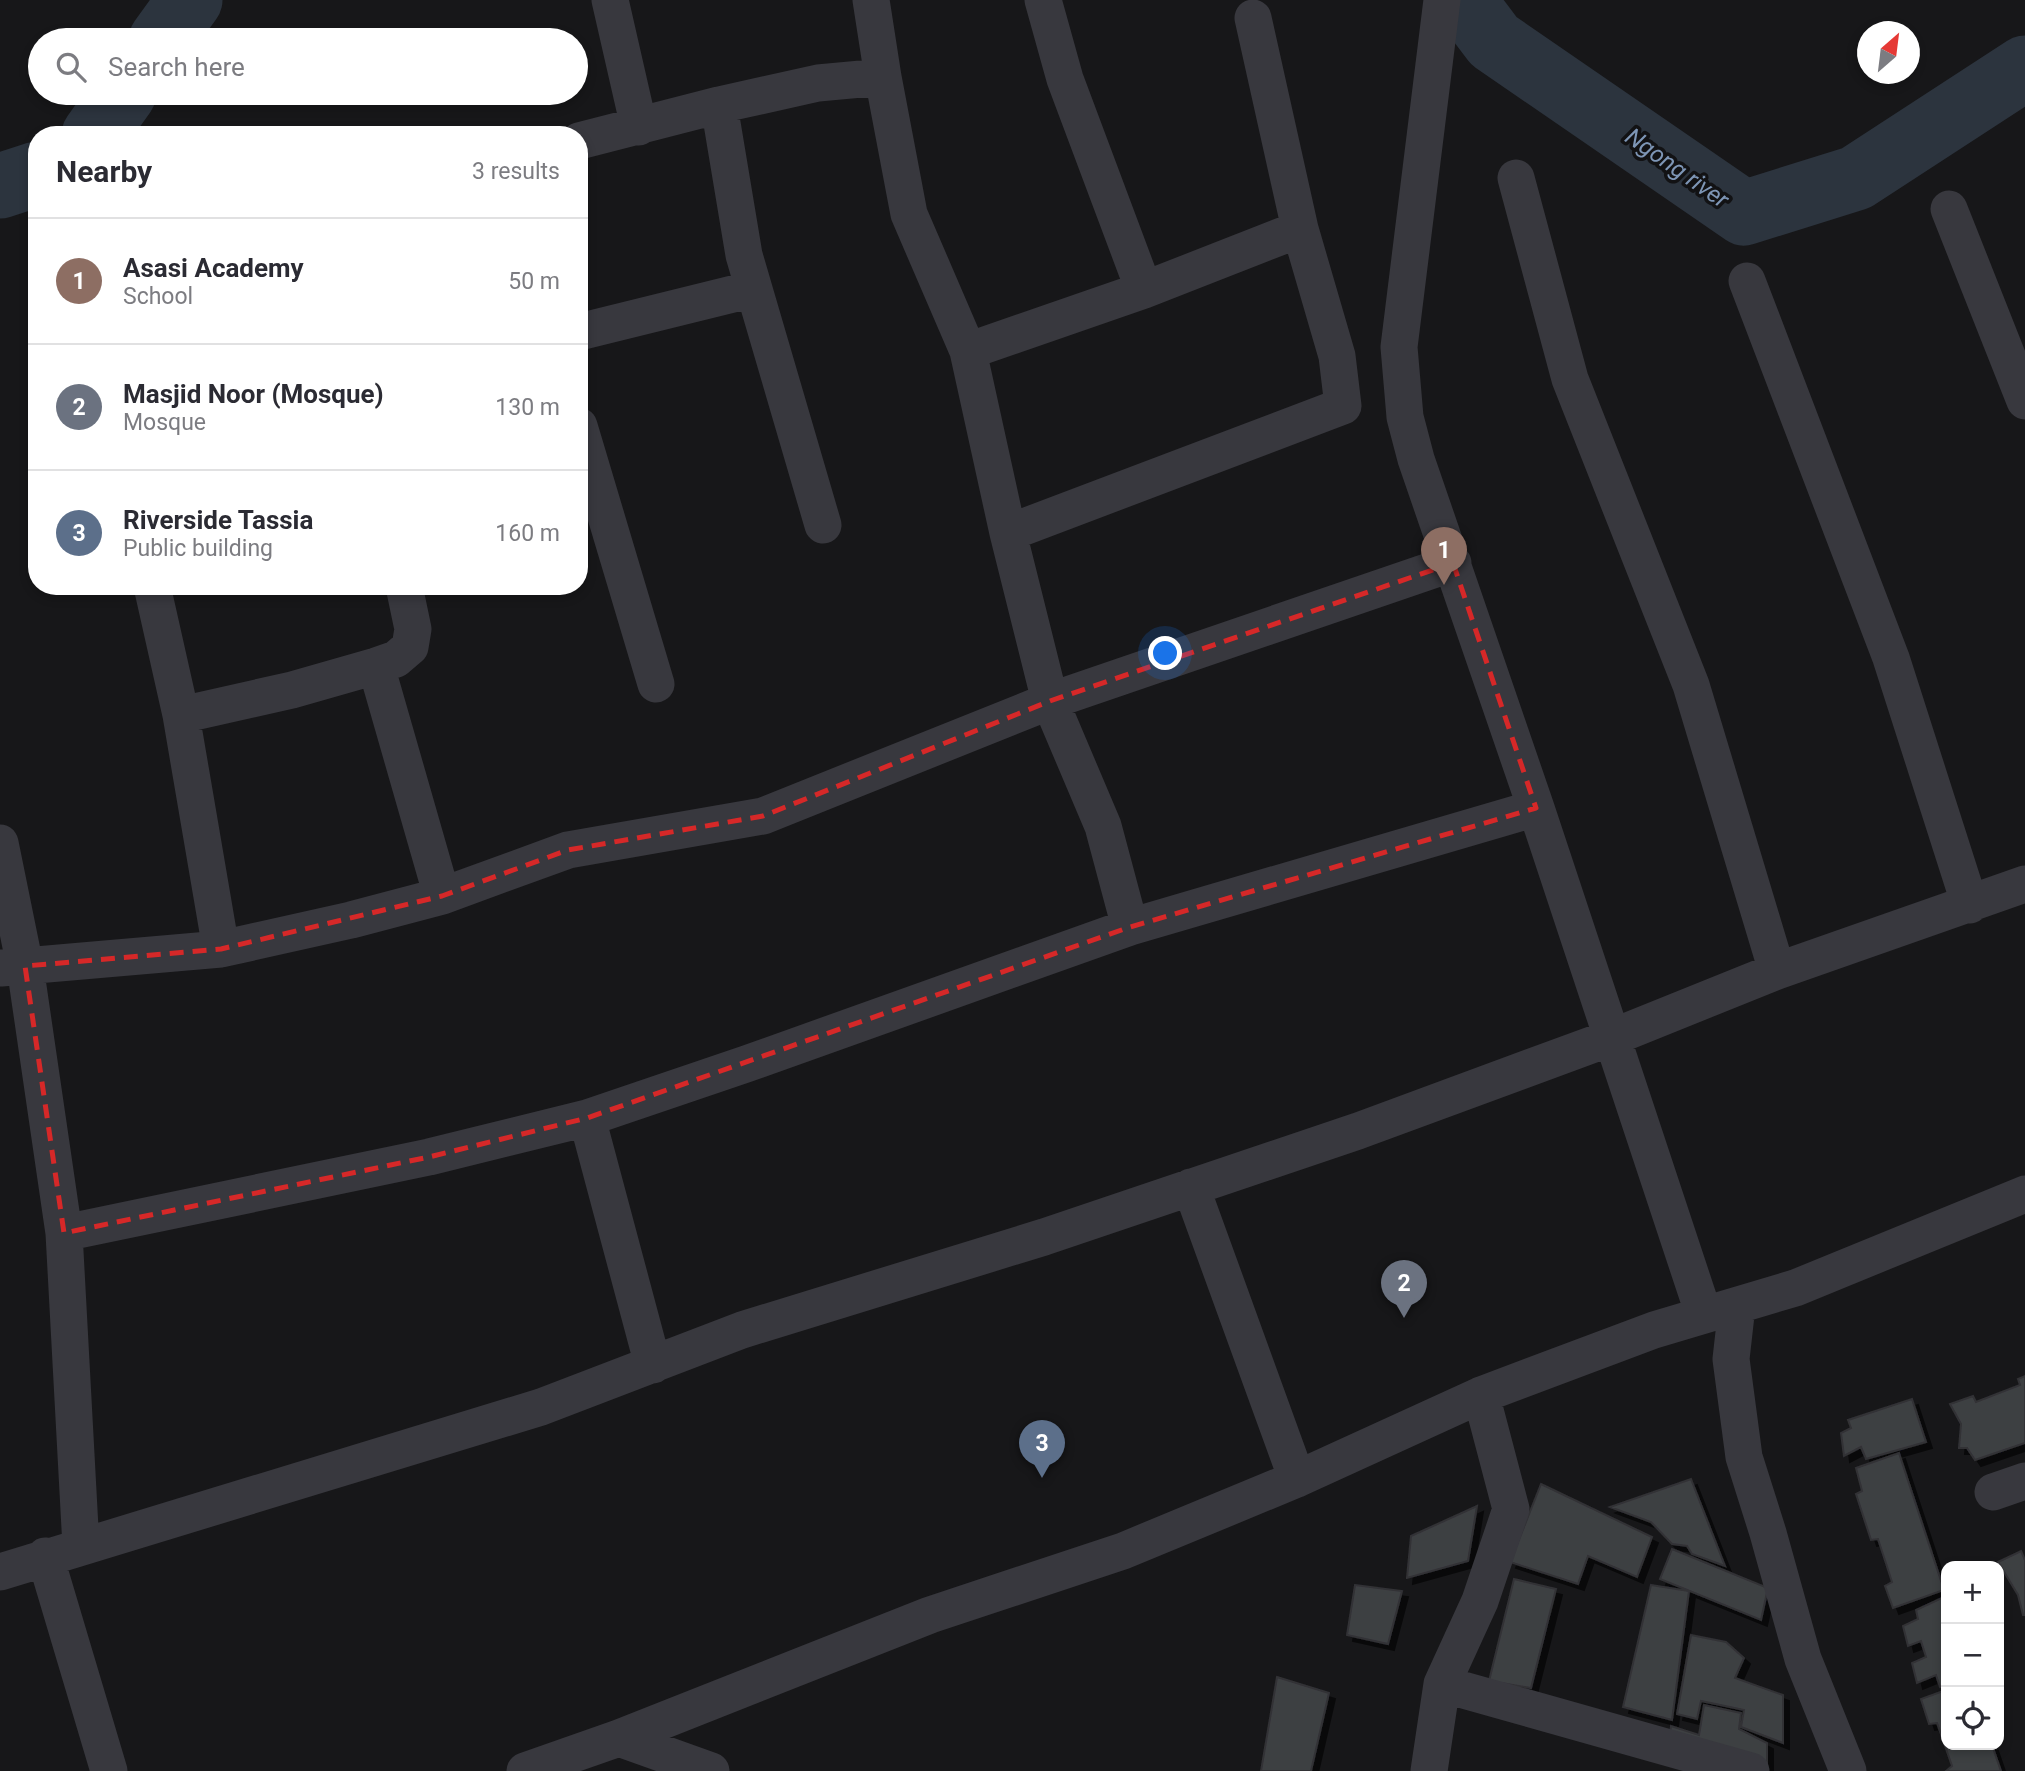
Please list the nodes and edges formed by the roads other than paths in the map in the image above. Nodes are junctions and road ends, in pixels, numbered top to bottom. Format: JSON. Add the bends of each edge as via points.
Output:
{"nodes":[{"id":1,"x":610,"y":0,"type":"edge"},
{"id":2,"x":871,"y":0,"type":"edge"},
{"id":3,"x":1043,"y":0,"type":"edge"},
{"id":4,"x":1442,"y":0,"type":"edge"},
{"id":5,"x":1253,"y":18,"type":"dead end"},
{"id":6,"x":883,"y":78,"type":"junction"},
{"id":7,"x":719,"y":105,"type":"junction"},
{"id":8,"x":639,"y":127,"type":"junction"},
{"id":9,"x":588,"y":139,"type":"edge"},
{"id":10,"x":1516,"y":177,"type":"dead end"},
{"id":11,"x":1949,"y":209,"type":"dead end"},
{"id":12,"x":1300,"y":229,"type":"junction"},
{"id":13,"x":1747,"y":281,"type":"dead end"},
{"id":14,"x":754,"y":289,"type":"junction"},
{"id":15,"x":1144,"y":290,"type":"junction"},
{"id":16,"x":588,"y":330,"type":"edge"},
{"id":17,"x":968,"y":351,"type":"junction"},
{"id":18,"x":2025,"y":401,"type":"edge"},
{"id":19,"x":588,"y":456,"type":"edge"},
{"id":20,"x":822,"y":525,"type":"dead end"},
{"id":21,"x":1008,"y":533,"type":"junction"},
{"id":22,"x":1453,"y":563,"type":"junction"},
{"id":23,"x":154,"y":595,"type":"edge"},
{"id":24,"x":406,"y":595,"type":"edge"},
{"id":25,"x":376,"y":666,"type":"junction"},
{"id":26,"x":656,"y":684,"type":"dead end"},
{"id":27,"x":1051,"y":701,"type":"junction"},
{"id":28,"x":181,"y":715,"type":"junction"},
{"id":29,"x":1536,"y":808,"type":"junction"},
{"id":30,"x":0,"y":843,"type":"edge"},
{"id":31,"x":2025,"y":884,"type":"edge"},
{"id":32,"x":442,"y":897,"type":"junction"},
{"id":33,"x":1970,"y":905,"type":"junction"},
{"id":34,"x":1130,"y":927,"type":"junction"},
{"id":35,"x":221,"y":948,"type":"junction"},
{"id":36,"x":13,"y":967,"type":"edge"},
{"id":37,"x":1777,"y":971,"type":"junction"},
{"id":38,"x":1613,"y":1037,"type":"junction"},
{"id":39,"x":587,"y":1118,"type":"junction"},
{"id":40,"x":1192,"y":1187,"type":"junction"},
{"id":41,"x":2025,"y":1194,"type":"edge"},
{"id":42,"x":64,"y":1233,"type":"junction"},
{"id":43,"x":1720,"y":1310,"type":"junction"},
{"id":44,"x":653,"y":1365,"type":"junction"},
{"id":45,"x":1481,"y":1395,"type":"junction"},
{"id":46,"x":1297,"y":1479,"type":"junction"},
{"id":47,"x":81,"y":1547,"type":"junction"},
{"id":48,"x":45,"y":1556,"type":"junction"},
{"id":49,"x":0,"y":1572,"type":"edge"},
{"id":50,"x":1442,"y":1684,"type":"junction"},
{"id":51,"x":619,"y":1738,"type":"junction"},
{"id":52,"x":109,"y":1771,"type":"edge"},
{"id":53,"x":525,"y":1771,"type":"edge"},
{"id":54,"x":711,"y":1771,"type":"edge"},
{"id":55,"x":1429,"y":1771,"type":"edge"},
{"id":56,"x":1751,"y":1771,"type":"edge"},
{"id":57,"x":1848,"y":1771,"type":"edge"}],
"edges":[{"from":1,"to":8,"type":"street"},
{"from":2,"to":6,"type":"street"},
{"from":3,"to":15,"type":"street","via":[[1065,79]]},
{"from":4,"to":22,"type":"street","via":[[1399,347],[1408,427]]},
{"from":5,"to":12,"type":"street"},
{"from":6,"to":7,"type":"street","via":[[818,83]]},
{"from":6,"to":17,"type":"street","via":[[909,214]]},
{"from":7,"to":8,"type":"street"},
{"from":7,"to":14,"type":"street"},
{"from":8,"to":9,"type":"street"},
{"from":10,"to":37,"type":"street","via":[[1570,379],[1691,685]]},
{"from":11,"to":18,"type":"street"},
{"from":12,"to":15,"type":"street"},
{"from":12,"to":21,"type":"street","via":[[1337,356],[1343,406]]},
{"from":13,"to":33,"type":"street","via":[[1891,658]]},
{"from":14,"to":16,"type":"street"},
{"from":14,"to":20,"type":"street"},
{"from":15,"to":17,"type":"street"},
{"from":17,"to":21,"type":"street"},
{"from":19,"to":26,"type":"street"},
{"from":21,"to":27,"type":"street"},
{"from":22,"to":27,"type":"street"},
{"from":22,"to":29,"type":"street"},
{"from":23,"to":28,"type":"street"},
{"from":24,"to":25,"type":"street","via":[[413,629],[411,647]]},
{"from":25,"to":28,"type":"street"},
{"from":25,"to":32,"type":"street"},
{"from":27,"to":32,"type":"street","via":[[763,816],[568,850]]},
{"from":27,"to":34,"type":"street","via":[[1103,826]]},
{"from":28,"to":35,"type":"street"},
{"from":29,"to":34,"type":"street"},
{"from":29,"to":38,"type":"street"},
{"from":30,"to":36,"type":"street"},
{"from":31,"to":33,"type":"street"},
{"from":32,"to":35,"type":"street"},
{"from":33,"to":37,"type":"street"},
{"from":34,"to":39,"type":"street"},
{"from":35,"to":36,"type":"street"},
{"from":36,"to":42,"type":"street"},
{"from":37,"to":38,"type":"street"},
{"from":38,"to":40,"type":"street"},
{"from":38,"to":43,"type":"street"},
{"from":39,"to":42,"type":"street","via":[[429,1157]]},
{"from":39,"to":44,"type":"street"},
{"from":40,"to":44,"type":"street","via":[[742,1330]]},
{"from":40,"to":46,"type":"street"},
{"from":41,"to":43,"type":"street","via":[[1795,1288]]},
{"from":42,"to":47,"type":"street"},
{"from":43,"to":45,"type":"street"},
{"from":43,"to":57,"type":"street","via":[[1744,1457],[1803,1659]]},
{"from":44,"to":47,"type":"street","via":[[541,1407]]},
{"from":45,"to":46,"type":"street"},
{"from":45,"to":50,"type":"street","via":[[1511,1509],[1480,1601]]},
{"from":46,"to":51,"type":"street","via":[[1123,1551],[930,1615]]},
{"from":47,"to":48,"type":"street"},
{"from":48,"to":49,"type":"street"},
{"from":48,"to":52,"type":"street"},
{"from":50,"to":55,"type":"street"},
{"from":50,"to":56,"type":"street"},
{"from":51,"to":53,"type":"street"},
{"from":51,"to":54,"type":"street"}]}
